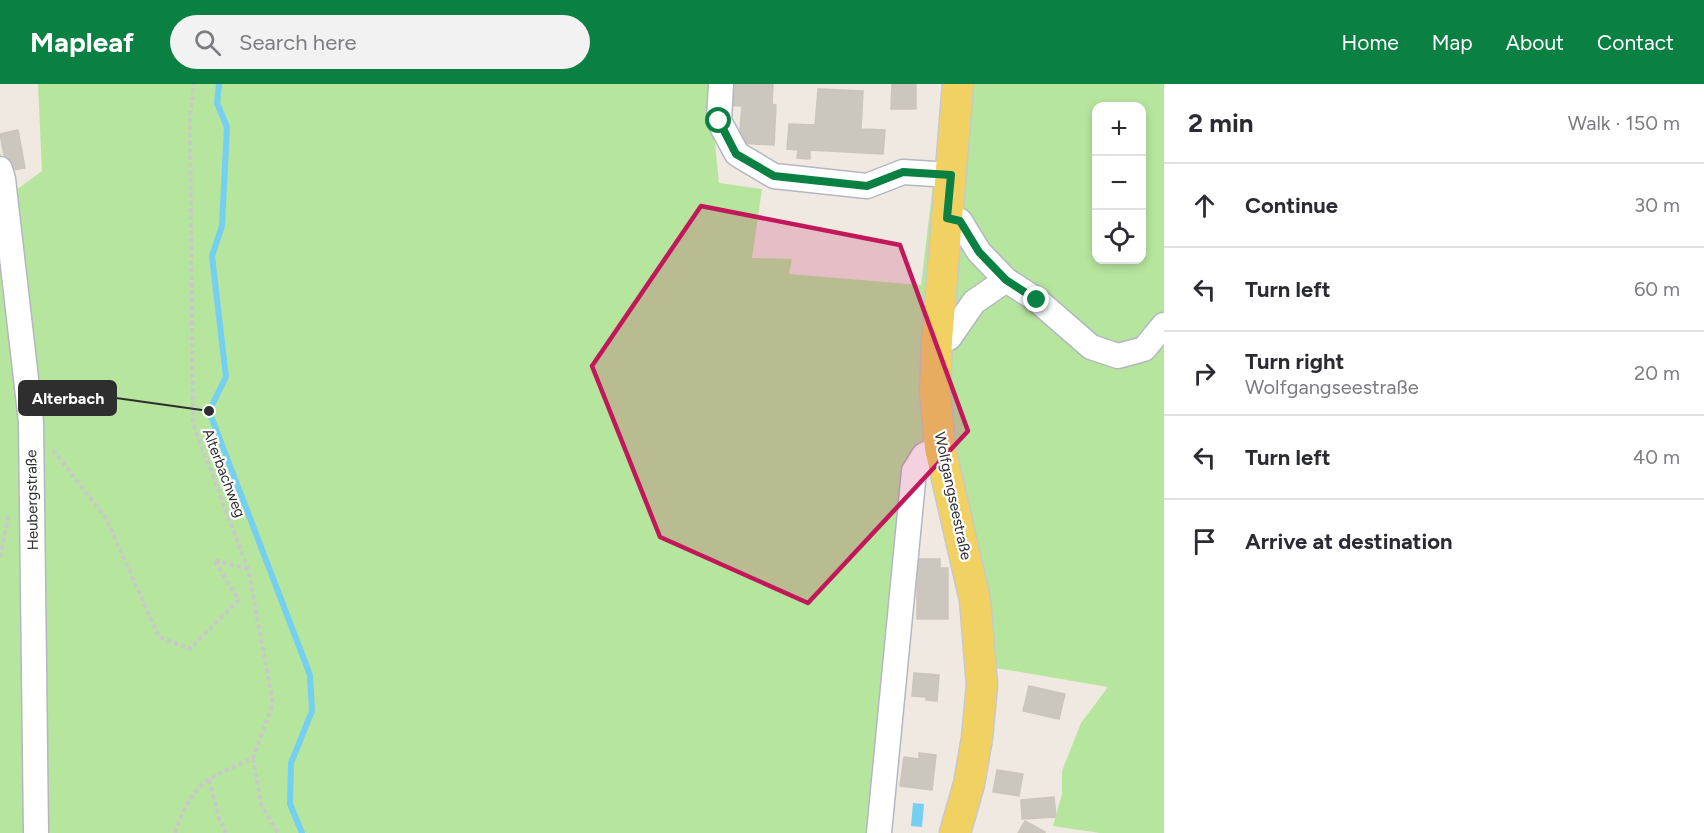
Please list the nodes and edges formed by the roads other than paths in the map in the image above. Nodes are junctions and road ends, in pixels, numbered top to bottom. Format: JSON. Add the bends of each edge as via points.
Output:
{"nodes":[{"id":1,"x":721,"y":84,"type":"edge"},
{"id":2,"x":958,"y":84,"type":"edge"},
{"id":3,"x":0,"y":169,"type":"edge"},
{"id":4,"x":951,"y":175,"type":"junction"},
{"id":5,"x":947,"y":218,"type":"junction"},
{"id":6,"x":1006,"y":280,"type":"junction"},
{"id":7,"x":1164,"y":326,"type":"edge"},
{"id":8,"x":937,"y":340,"type":"junction"},
{"id":9,"x":940,"y":448,"type":"junction"},
{"id":10,"x":36,"y":833,"type":"edge"},
{"id":11,"x":879,"y":833,"type":"edge"},
{"id":12,"x":955,"y":833,"type":"edge"}],
"edges":[{"from":1,"to":4,"type":"street","via":[[719,121],[736,154],[774,176],[867,186],[903,172]]},
{"from":2,"to":4,"type":"main road","name":"Wolfgangseestraße"},
{"from":3,"to":10,"type":"street","name":"Heubergstraße","via":[[31,422]]},
{"from":4,"to":5,"type":"main road","name":"Wolfgangseestraße"},
{"from":5,"to":6,"type":"street","via":[[960,221],[979,252]]},
{"from":5,"to":8,"type":"main road","name":"Wolfgangseestraße"},
{"from":6,"to":7,"type":"street","via":[[1037,300],[1091,347],[1118,356],[1144,349]]},
{"from":6,"to":8,"type":"street","via":[[974,302],[949,338]]},
{"from":8,"to":9,"type":"main road","name":"Wolfgangseestraße","via":[[935,392]]},
{"from":9,"to":11,"type":"street","via":[[924,455],[914,471]]},
{"from":9,"to":12,"type":"main road","name":"Wolfgangseestraße","via":[[975,600],[982,685],[969,784]]}]}
